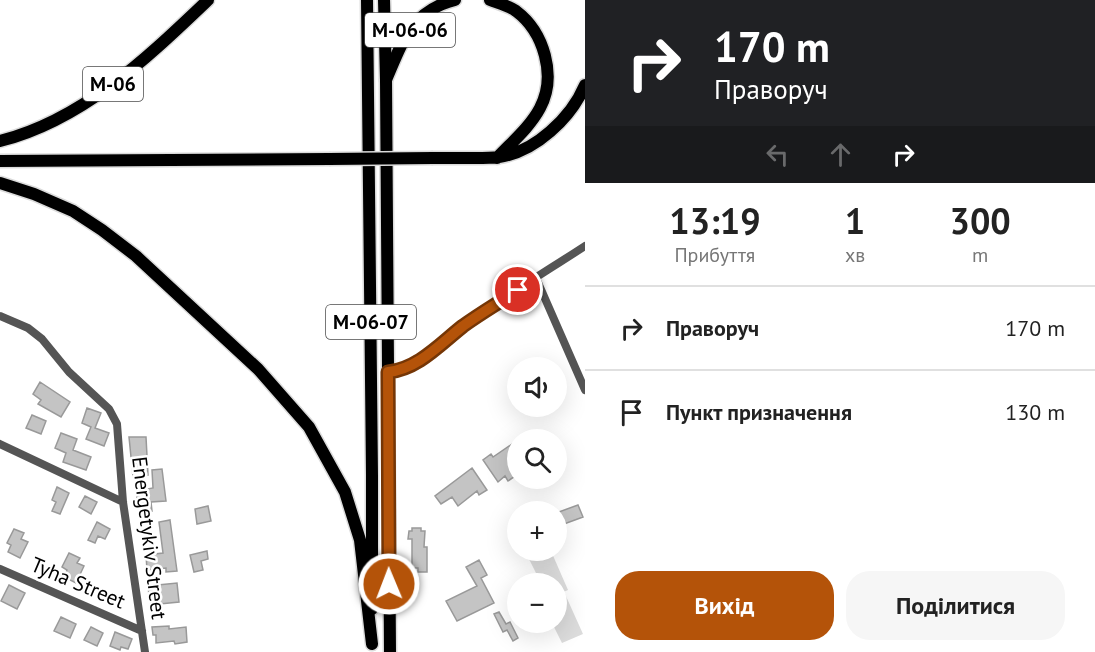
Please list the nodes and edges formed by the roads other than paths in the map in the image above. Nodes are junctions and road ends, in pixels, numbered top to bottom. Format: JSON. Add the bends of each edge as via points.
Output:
{"nodes":[{"id":1,"x":208,"y":0,"type":"edge"},
{"id":2,"x":367,"y":0,"type":"edge"},
{"id":3,"x":384,"y":0,"type":"edge"},
{"id":4,"x":455,"y":0,"type":"edge"},
{"id":5,"x":490,"y":0,"type":"edge"},
{"id":6,"x":386,"y":80,"type":"junction"},
{"id":7,"x":585,"y":85,"type":"edge"},
{"id":8,"x":0,"y":141,"type":"edge"},
{"id":9,"x":497,"y":158,"type":"junction"},
{"id":10,"x":0,"y":161,"type":"edge"},
{"id":11,"x":0,"y":183,"type":"edge"},
{"id":12,"x":585,"y":246,"type":"edge"},
{"id":13,"x":536,"y":278,"type":"junction"},
{"id":14,"x":0,"y":316,"type":"edge"},
{"id":15,"x":388,"y":372,"type":"junction"},
{"id":16,"x":585,"y":390,"type":"edge"},
{"id":17,"x":0,"y":444,"type":"edge"},
{"id":18,"x":123,"y":502,"type":"junction"},
{"id":19,"x":0,"y":569,"type":"edge"},
{"id":20,"x":142,"y":631,"type":"junction"},
{"id":21,"x":372,"y":648,"type":"edge"},
{"id":22,"x":145,"y":652,"type":"edge"},
{"id":23,"x":390,"y":652,"type":"edge"}],
"edges":[{"from":1,"to":8,"type":"main road","number":"М-06","via":[[104,91],[52,123]]},
{"from":2,"to":21,"type":"main road","number":"М-06-07"},
{"from":3,"to":6,"type":"main road","number":"М-06-07"},
{"from":4,"to":6,"type":"main road","number":"М-06-06","via":[[422,15],[404,38]]},
{"from":5,"to":9,"type":"main road","via":[[515,11],[534,30],[543,47],[547,71],[540,108]]},
{"from":6,"to":15,"type":"main road","number":"М-06-07"},
{"from":7,"to":9,"type":"main road","via":[[578,100],[541,139]]},
{"from":9,"to":10,"type":"main road","bridge":true},
{"from":11,"to":21,"type":"main road","via":[[73,211],[136,256],[258,369],[309,427],[345,492],[360,540]]},
{"from":12,"to":13,"type":"street"},
{"from":13,"to":15,"type":"street","via":[[465,325],[416,364]]},
{"from":13,"to":16,"type":"street"},
{"from":14,"to":18,"type":"street","name":"Energetykiv Street","via":[[42,339],[69,372],[109,409],[118,426]]},
{"from":15,"to":23,"type":"main road","number":"М-06-07"},
{"from":17,"to":18,"type":"street"},
{"from":18,"to":20,"type":"street","name":"Energetykiv Street"},
{"from":19,"to":20,"type":"street","name":"Tyha Street"},
{"from":20,"to":22,"type":"street","name":"Energetykiv Street"}]}
